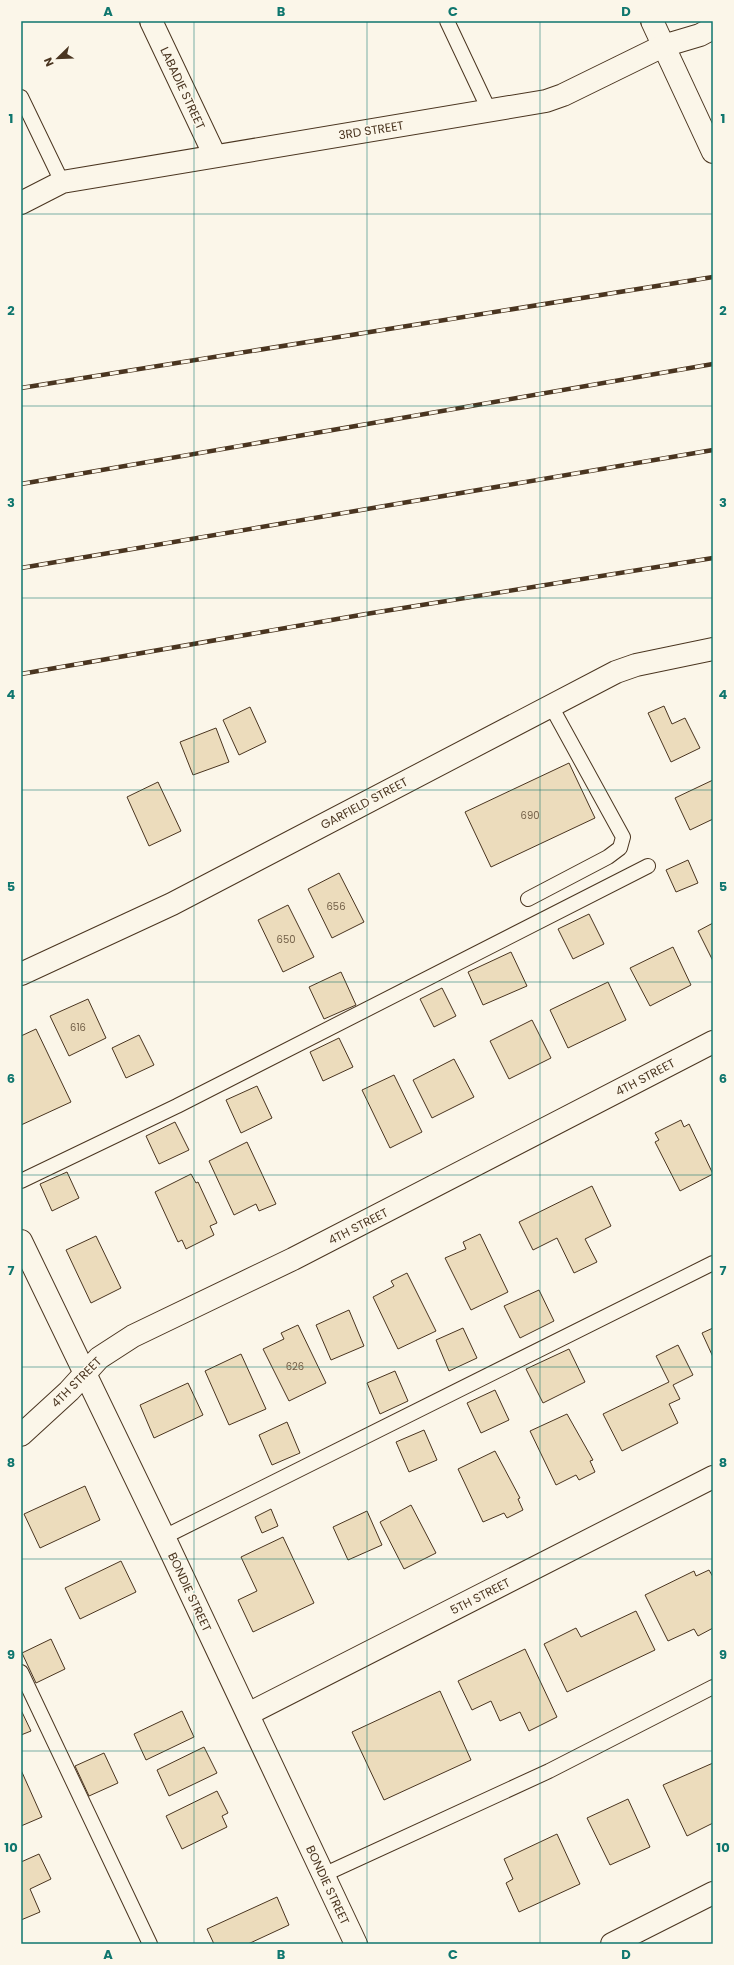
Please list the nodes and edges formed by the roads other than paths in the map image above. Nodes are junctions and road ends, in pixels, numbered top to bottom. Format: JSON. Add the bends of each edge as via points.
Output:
{"nodes":[{"id":1,"x":151,"y":21,"type":"edge"},
{"id":2,"x":447,"y":21,"type":"edge"},
{"id":3,"x":652,"y":21,"type":"edge"},
{"id":4,"x":713,"y":28,"type":"edge"},
{"id":5,"x":663,"y":46,"type":"junction"},
{"id":6,"x":21,"y":97,"type":"edge"},
{"id":7,"x":489,"y":110,"type":"junction"},
{"id":8,"x":713,"y":152,"type":"edge"},
{"id":9,"x":215,"y":156,"type":"junction"},
{"id":10,"x":62,"y":182,"type":"junction"},
{"id":11,"x":21,"y":203,"type":"edge"},
{"id":12,"x":713,"y":649,"type":"edge"},
{"id":13,"x":551,"y":706,"type":"junction"},
{"id":14,"x":648,"y":866,"type":"dead end"},
{"id":15,"x":528,"y":899,"type":"dead end"},
{"id":16,"x":21,"y":974,"type":"edge"},
{"id":17,"x":713,"y":1042,"type":"edge"},
{"id":18,"x":21,"y":1181,"type":"edge"},
{"id":19,"x":21,"y":1241,"type":"edge"},
{"id":20,"x":713,"y":1263,"type":"edge"},
{"id":21,"x":84,"y":1374,"type":"junction"},
{"id":22,"x":21,"y":1435,"type":"edge"},
{"id":23,"x":713,"y":1477,"type":"edge"},
{"id":24,"x":164,"y":1537,"type":"junction"},
{"id":25,"x":21,"y":1672,"type":"edge"},
{"id":26,"x":713,"y":1687,"type":"edge"},
{"id":27,"x":248,"y":1714,"type":"junction"},
{"id":28,"x":324,"y":1874,"type":"junction"},
{"id":29,"x":713,"y":1893,"type":"edge"},
{"id":30,"x":150,"y":1944,"type":"edge"},
{"id":31,"x":356,"y":1944,"type":"edge"},
{"id":32,"x":612,"y":1944,"type":"edge"}],
"edges":[{"from":1,"to":9,"type":"street","name":"LABADIE STREET"},
{"from":2,"to":7,"type":"lane"},
{"from":3,"to":5,"type":"street"},
{"from":4,"to":5,"type":"street","name":"3RD STREET","via":[[700,35]]},
{"from":5,"to":7,"type":"street","name":"3RD STREET","via":[[563,95],[528,105]]},
{"from":5,"to":8,"type":"street"},
{"from":6,"to":10,"type":"lane"},
{"from":7,"to":9,"type":"street","name":"3RD STREET"},
{"from":9,"to":10,"type":"street","name":"3RD STREET"},
{"from":10,"to":11,"type":"street","name":"3RD STREET"},
{"from":12,"to":13,"type":"street","name":"GARFIELD STREET","via":[[636,665],[616,672]]},
{"from":13,"to":15,"type":"lane","via":[[623,837],[620,848],[608,857]]},
{"from":13,"to":16,"type":"street","name":"GARFIELD STREET","via":[[172,904]]},
{"from":14,"to":18,"type":"lane","via":[[177,1106]]},
{"from":17,"to":21,"type":"street","name":"4TH STREET","via":[[307,1252],[132,1336],[99,1358]]},
{"from":19,"to":21,"type":"street","name":"BONDIE STREET"},
{"from":20,"to":24,"type":"lane"},
{"from":21,"to":22,"type":"street","name":"4TH STREET"},
{"from":21,"to":24,"type":"street","name":"BONDIE STREET"},
{"from":23,"to":27,"type":"street","name":"5TH STREET"},
{"from":24,"to":27,"type":"street","name":"BONDIE STREET"},
{"from":25,"to":30,"type":"lane"},
{"from":26,"to":28,"type":"lane","via":[[549,1771]]},
{"from":27,"to":28,"type":"street","name":"BONDIE STREET"},
{"from":28,"to":31,"type":"street","name":"BONDIE STREET"},
{"from":29,"to":32,"type":"street"}]}
